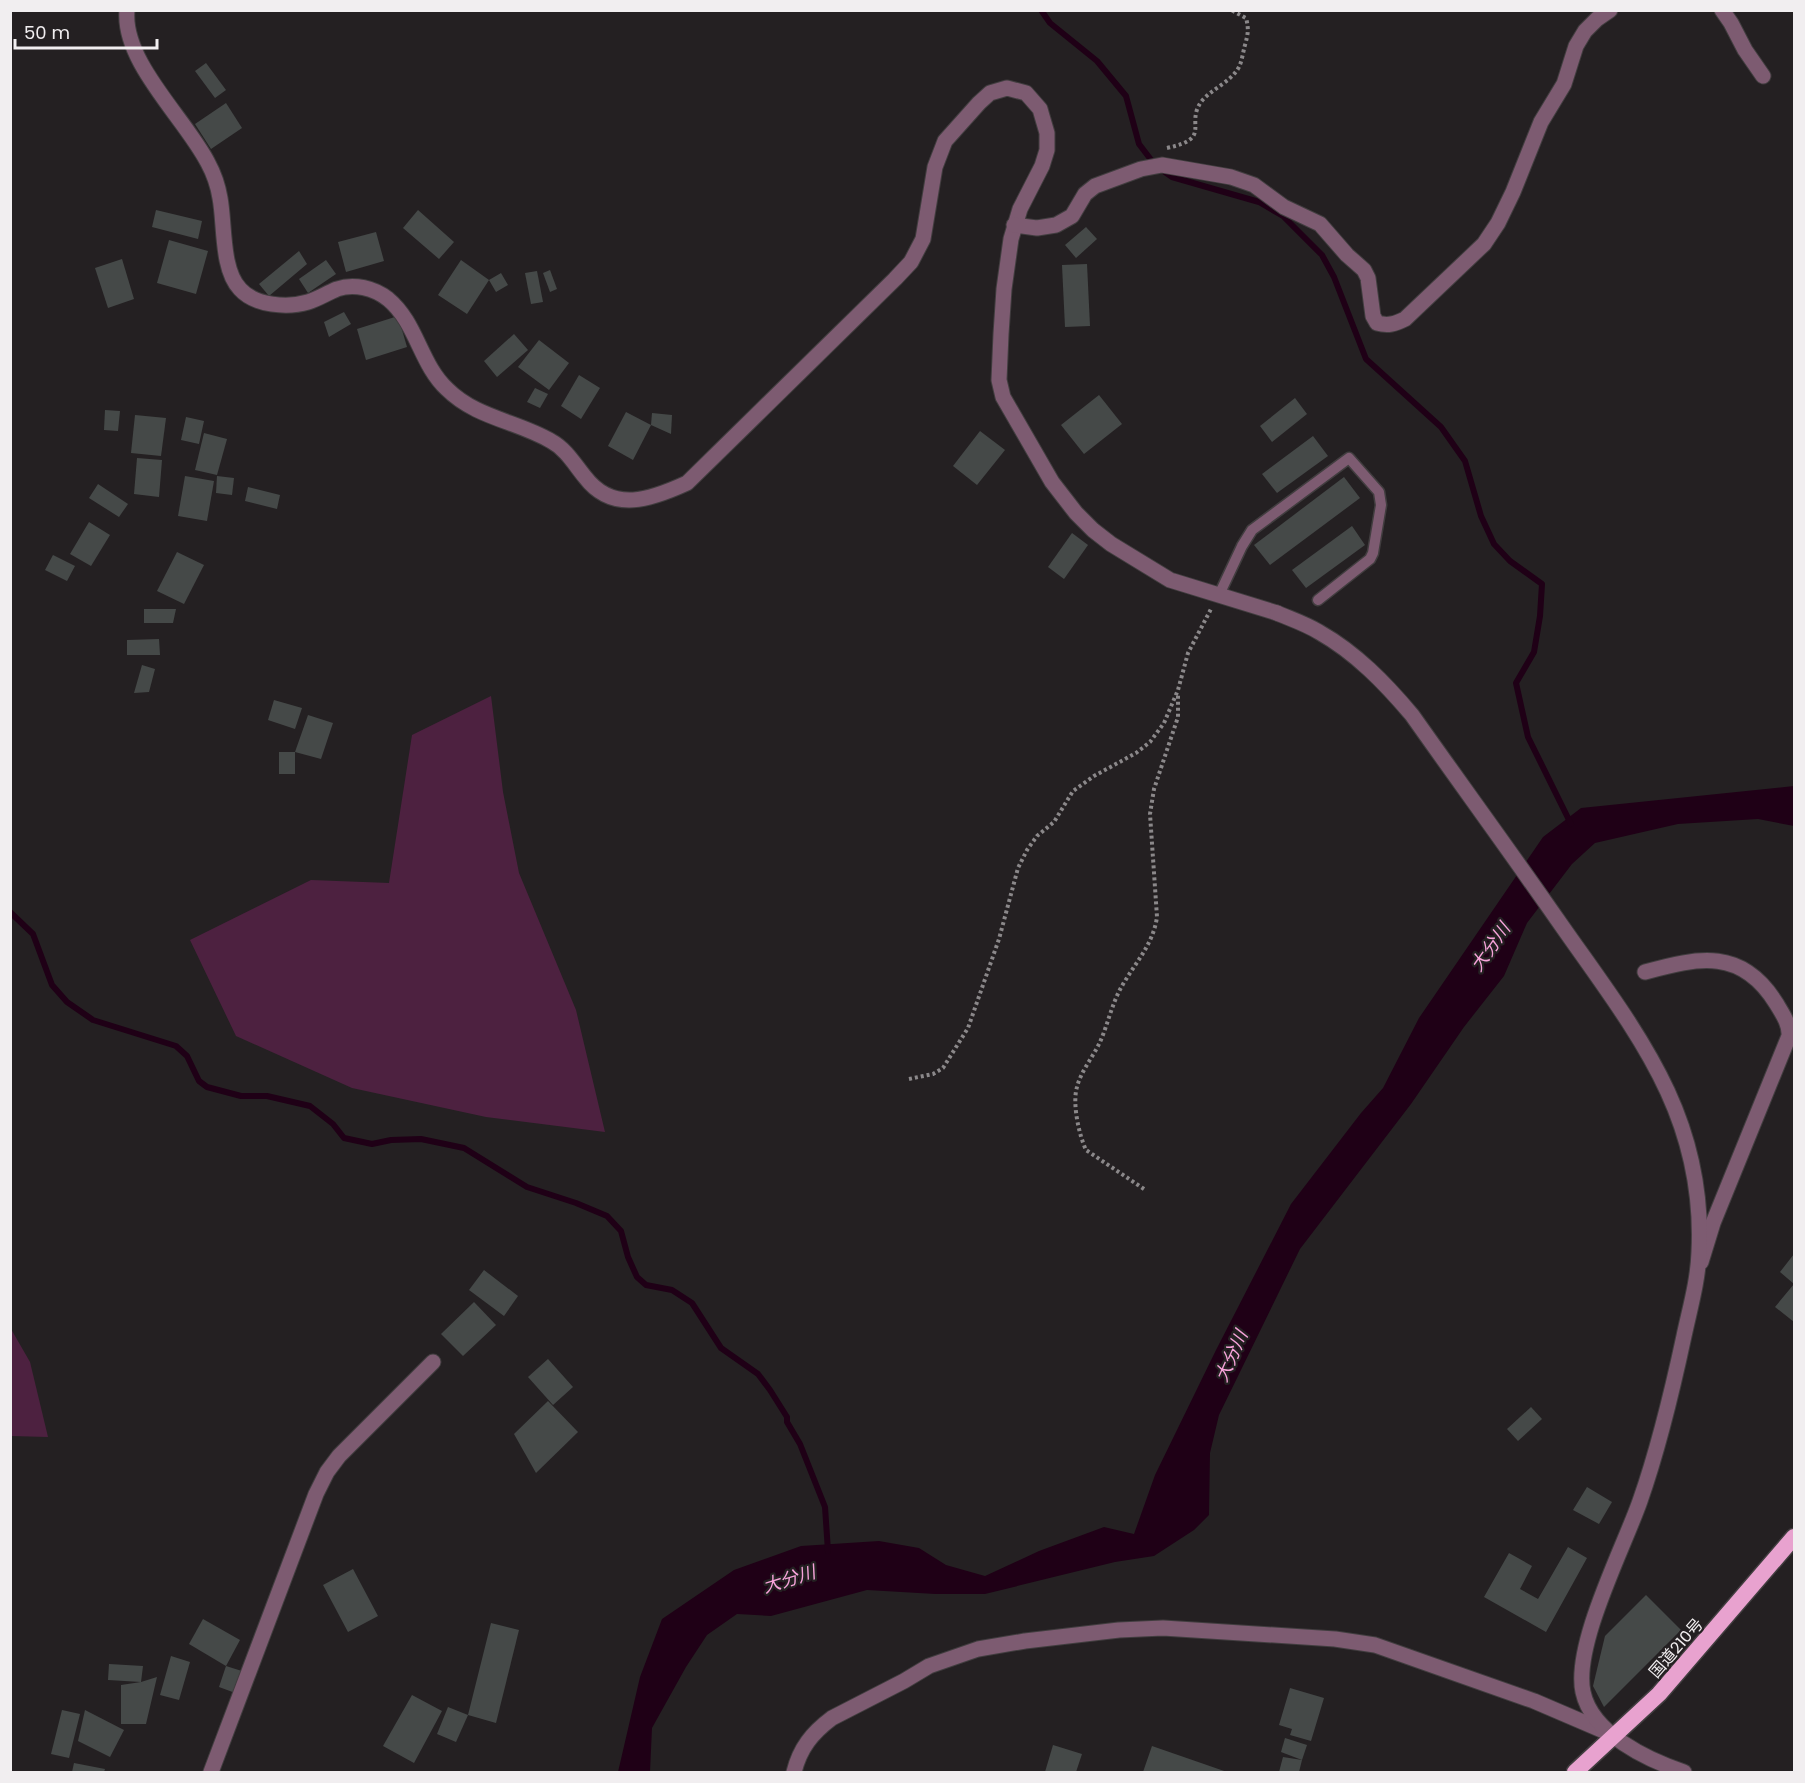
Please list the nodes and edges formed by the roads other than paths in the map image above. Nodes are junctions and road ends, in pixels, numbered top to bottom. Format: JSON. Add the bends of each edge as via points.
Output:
{"nodes":[{"id":1,"x":127,"y":10,"type":"edge"},
{"id":2,"x":1610,"y":10,"type":"edge"},
{"id":3,"x":1722,"y":10,"type":"edge"},
{"id":4,"x":1763,"y":76,"type":"dead end"},
{"id":5,"x":1014,"y":225,"type":"junction"},
{"id":6,"x":1219,"y":595,"type":"junction"},
{"id":7,"x":1318,"y":600,"type":"dead end"},
{"id":8,"x":1645,"y":972,"type":"dead end"},
{"id":9,"x":1697,"y":1276,"type":"junction"},
{"id":10,"x":433,"y":1362,"type":"dead end"},
{"id":11,"x":1794,"y":1537,"type":"edge"},
{"id":12,"x":1613,"y":1735,"type":"junction"},
{"id":13,"x":211,"y":1773,"type":"edge"},
{"id":14,"x":794,"y":1773,"type":"edge"},
{"id":15,"x":1575,"y":1773,"type":"edge"},
{"id":16,"x":1684,"y":1773,"type":"edge"}],
"edges":[{"from":1,"to":5,"type":"street","via":[[128,34],[147,72],[208,163],[220,199],[232,278],[240,289],[267,304],[293,305],[338,288],[375,291],[408,321],[434,372],[452,394],[490,417],[552,441],[596,489],[622,500],[655,497],[687,483],[911,262],[923,239],[935,167],[945,141],[984,97],[1007,88],[1031,98],[1040,109],[1047,133],[1042,166]]},
{"from":2,"to":5,"type":"street","via":[[1585,31],[1576,46],[1564,84],[1541,122],[1513,192],[1484,244],[1405,320],[1397,323],[1377,323],[1364,270],[1320,224],[1284,207],[1254,184],[1232,177],[1162,165],[1141,169],[1095,186],[1085,194],[1072,216],[1056,225]]},
{"from":3,"to":4,"type":"street"},
{"from":5,"to":6,"type":"street","via":[[1001,334],[999,380],[1003,397],[1052,482],[1093,530],[1159,574]]},
{"from":6,"to":7,"type":"lane","via":[[1252,530],[1349,458],[1379,492],[1381,505],[1373,553]]},
{"from":6,"to":9,"type":"street","via":[[1319,632],[1357,658],[1412,715],[1503,842],[1660,1073],[1684,1128],[1694,1171],[1700,1216]]},
{"from":8,"to":9,"type":"street","via":[[1698,959],[1738,967],[1763,984],[1789,1031],[1713,1223]]},
{"from":9,"to":12,"type":"street","via":[[1658,1447],[1596,1613],[1583,1667],[1586,1700]]},
{"from":10,"to":13,"type":"street","via":[[327,1472]]},
{"from":11,"to":12,"type":"highway","name":"国道210号","via":[[1679,1673]]},
{"from":12,"to":14,"type":"street","via":[[1534,1701],[1375,1646],[1335,1639],[1142,1629],[996,1645],[928,1666],[832,1718],[804,1745]]},
{"from":12,"to":15,"type":"highway","name":"国道210号"},
{"from":12,"to":16,"type":"street","via":[[1641,1754]]}]}
